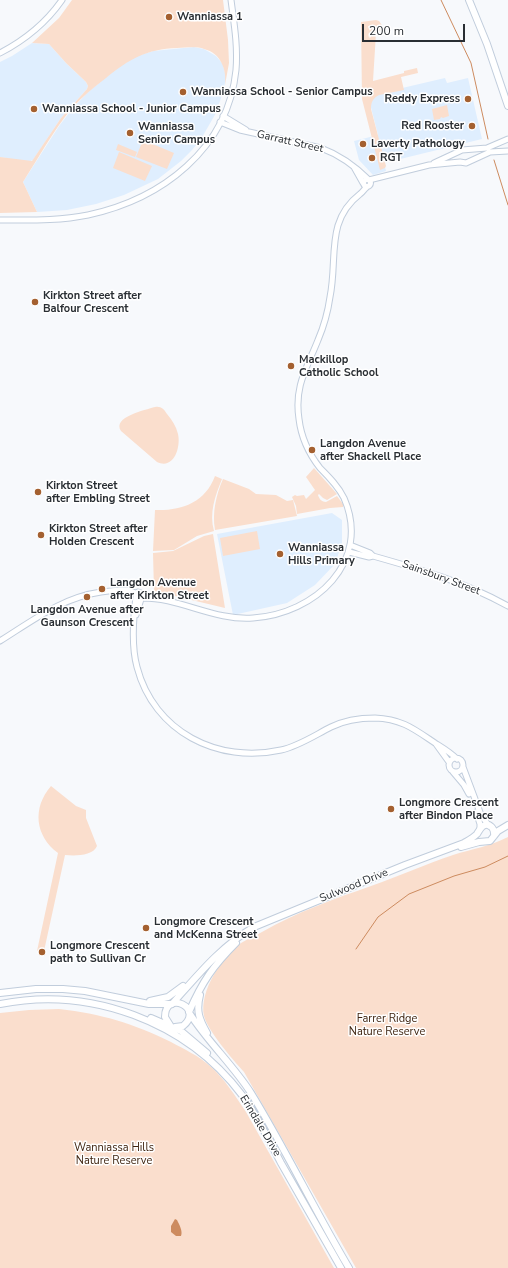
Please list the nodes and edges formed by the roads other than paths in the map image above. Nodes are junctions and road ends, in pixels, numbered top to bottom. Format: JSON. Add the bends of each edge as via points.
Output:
{"nodes":[{"id":1,"x":62,"y":0,"type":"edge"},
{"id":2,"x":231,"y":0,"type":"edge"},
{"id":3,"x":469,"y":0,"type":"edge"},
{"id":4,"x":0,"y":53,"type":"edge"},
{"id":5,"x":508,"y":106,"type":"edge"},
{"id":6,"x":223,"y":116,"type":"junction"},
{"id":7,"x":220,"y":122,"type":"junction"},
{"id":8,"x":247,"y":131,"type":"junction"},
{"id":9,"x":508,"y":139,"type":"edge"},
{"id":10,"x":462,"y":151,"type":"junction"},
{"id":11,"x":508,"y":151,"type":"edge"},
{"id":12,"x":469,"y":160,"type":"junction"},
{"id":13,"x":460,"y":162,"type":"junction"},
{"id":14,"x":429,"y":165,"type":"junction"},
{"id":15,"x":367,"y":183,"type":"junction"},
{"id":16,"x":0,"y":220,"type":"edge"},
{"id":17,"x":350,"y":545,"type":"junction"},
{"id":18,"x":349,"y":552,"type":"junction"},
{"id":19,"x":373,"y":556,"type":"junction"},
{"id":20,"x":139,"y":596,"type":"junction"},
{"id":21,"x":508,"y":606,"type":"edge"},
{"id":22,"x":0,"y":641,"type":"edge"},
{"id":23,"x":435,"y":742,"type":"junction"},
{"id":24,"x":457,"y":759,"type":"junction"},
{"id":25,"x":450,"y":762,"type":"junction"},
{"id":26,"x":462,"y":767,"type":"junction"},
{"id":27,"x":454,"y":772,"type":"junction"},
{"id":28,"x":508,"y":822,"type":"edge"},
{"id":29,"x":508,"y":825,"type":"edge"},
{"id":30,"x":490,"y":826,"type":"junction"},
{"id":31,"x":479,"y":830,"type":"junction"},
{"id":32,"x":494,"y":836,"type":"junction"},
{"id":33,"x":485,"y":842,"type":"junction"},
{"id":34,"x":451,"y":849,"type":"junction"},
{"id":35,"x":211,"y":965,"type":"junction"},
{"id":36,"x":0,"y":993,"type":"edge"},
{"id":37,"x":119,"y":998,"type":"junction"},
{"id":38,"x":7,"y":1003,"type":"junction"},
{"id":39,"x":0,"y":1004,"type":"edge"},
{"id":40,"x":172,"y":1004,"type":"junction"},
{"id":41,"x":189,"y":1013,"type":"junction"},
{"id":42,"x":172,"y":1026,"type":"junction"},
{"id":43,"x":215,"y":1048,"type":"junction"},
{"id":44,"x":234,"y":1085,"type":"junction"},
{"id":45,"x":341,"y":1268,"type":"edge"},
{"id":46,"x":349,"y":1268,"type":"edge"}],
"edges":[{"from":1,"to":4,"type":"street","via":[[49,18],[21,41]]},
{"from":2,"to":6,"type":"street","via":[[237,55],[232,90]]},
{"from":3,"to":5,"type":"main road"},
{"from":6,"to":7,"type":"street"},
{"from":6,"to":8,"type":"street","name":"Garratt Street"},
{"from":7,"to":8,"type":"street","name":"Garratt Street"},
{"from":7,"to":16,"type":"street","via":[[210,141],[186,167],[167,183],[147,194],[88,215],[56,219]]},
{"from":8,"to":15,"type":"street","name":"Garratt Street","via":[[321,148],[340,156],[359,170]]},
{"from":9,"to":10,"type":"street","via":[[498,145]]},
{"from":10,"to":12,"type":"street","via":[[468,152]]},
{"from":10,"to":13,"type":"street","via":[[457,156]]},
{"from":10,"to":14,"type":"street"},
{"from":11,"to":12,"type":"street","via":[[490,152]]},
{"from":12,"to":13,"type":"street"},
{"from":13,"to":14,"type":"street"},
{"from":14,"to":15,"type":"street"},
{"from":15,"to":17,"type":"street","via":[[346,208],[336,229],[329,302],[319,338],[300,381],[298,406],[300,426],[309,451],[336,485],[348,508],[352,531]]},
{"from":17,"to":18,"type":"street"},
{"from":17,"to":19,"type":"street","name":"Sainsbury Street"},
{"from":18,"to":19,"type":"street","name":"Sainsbury Street"},
{"from":18,"to":20,"type":"street","via":[[338,575],[323,591],[302,604],[267,616],[225,617],[158,598]]},
{"from":19,"to":21,"type":"street","name":"Sainsbury Street","via":[[436,574]]},
{"from":20,"to":22,"type":"street","via":[[121,591],[92,593],[69,600]]},
{"from":20,"to":23,"type":"street","via":[[134,622],[134,641],[141,678],[162,714],[174,726],[207,746],[227,752],[269,752],[299,743],[341,723],[367,718],[404,724]]},
{"from":23,"to":24,"type":"street"},
{"from":23,"to":25,"type":"street"},
{"from":24,"to":25,"type":"street"},
{"from":24,"to":26,"type":"street","via":[[462,762]]},
{"from":25,"to":27,"type":"street","via":[[449,768]]},
{"from":26,"to":27,"type":"street","via":[[459,772]]},
{"from":26,"to":30,"type":"street","via":[[481,815]]},
{"from":27,"to":31,"type":"street","via":[[467,790],[478,818]]},
{"from":28,"to":30,"type":"main road","name":"Sulwood Drive"},
{"from":29,"to":32,"type":"main road","name":"Sulwood Drive"},
{"from":30,"to":31,"type":"main road","name":"Sulwood Drive","via":[[484,826]]},
{"from":30,"to":32,"type":"main road","via":[[495,832]]},
{"from":31,"to":33,"type":"main road","via":[[480,840]]},
{"from":31,"to":34,"type":"main road","name":"Sulwood Drive","via":[[468,841]]},
{"from":32,"to":33,"type":"main road","name":"Sulwood Drive","via":[[492,840]]},
{"from":33,"to":34,"type":"main road","name":"Sulwood Drive"},
{"from":34,"to":35,"type":"main road","name":"Sulwood Drive","via":[[405,865],[258,926]]},
{"from":35,"to":37,"type":"main road","via":[[168,997],[153,1001]]},
{"from":35,"to":40,"type":"main road","name":"Sulwood Drive"},
{"from":35,"to":41,"type":"main road","name":"Sulwood Drive"},
{"from":35,"to":43,"type":"main road","via":[[201,993],[198,1015]]},
{"from":36,"to":37,"type":"main road","via":[[36,988],[63,989]]},
{"from":37,"to":40,"type":"main road","via":[[149,1004]]},
{"from":38,"to":39,"type":"main road","name":"Erindale Drive"},
{"from":38,"to":42,"type":"main road","via":[[34,998],[85,998],[124,1007]]},
{"from":38,"to":44,"type":"main road","name":"Erindale Drive","via":[[72,1000],[125,1012],[163,1028],[190,1045],[214,1064]]},
{"from":40,"to":41,"type":"main road","via":[[183,1004]]},
{"from":40,"to":42,"type":"main road","via":[[167,1008],[165,1018]]},
{"from":41,"to":42,"type":"main road","via":[[189,1019],[183,1026]]},
{"from":41,"to":43,"type":"main road","name":"Erindale Drive"},
{"from":42,"to":44,"type":"main road","via":[[222,1067]]},
{"from":43,"to":46,"type":"main road","name":"Erindale Drive","via":[[238,1074],[263,1113]]},
{"from":44,"to":45,"type":"main road","name":"Erindale Drive","via":[[256,1117]]}]}
